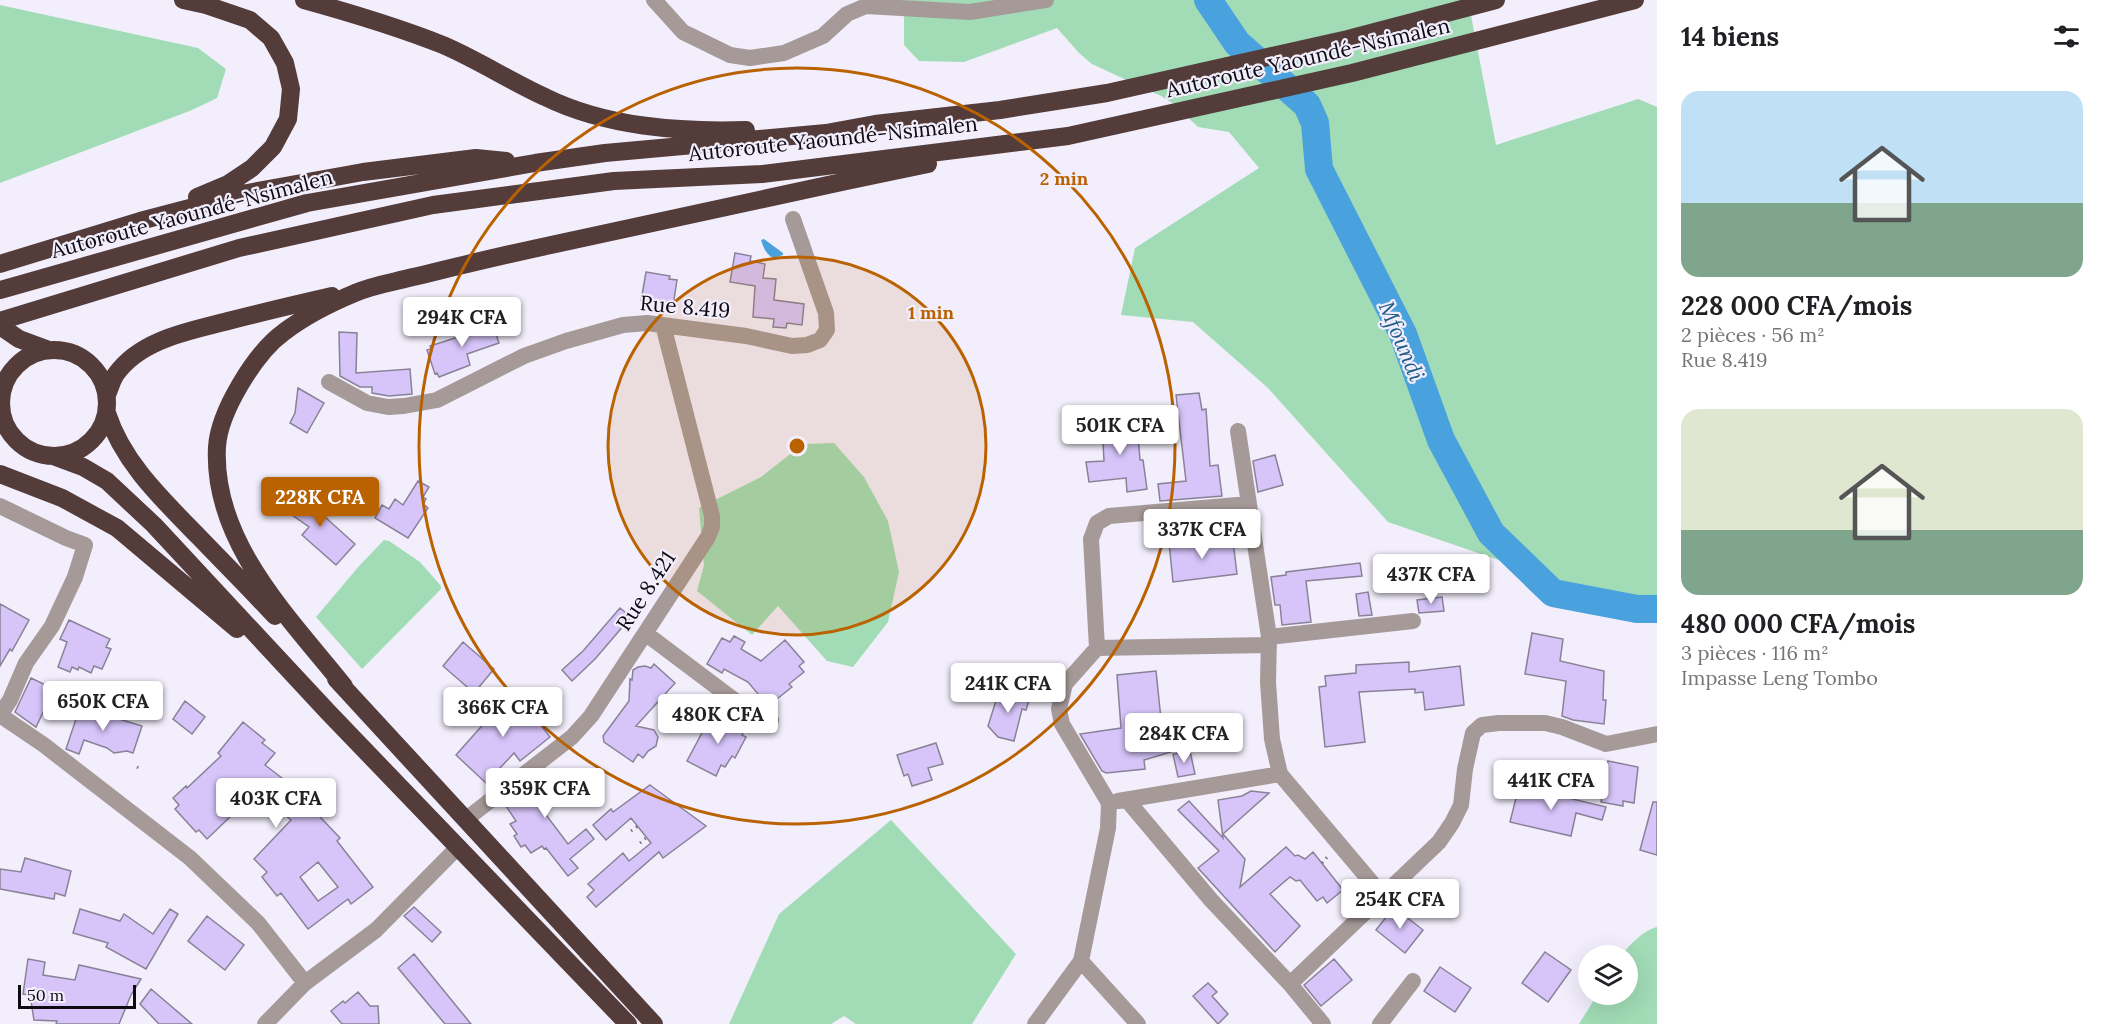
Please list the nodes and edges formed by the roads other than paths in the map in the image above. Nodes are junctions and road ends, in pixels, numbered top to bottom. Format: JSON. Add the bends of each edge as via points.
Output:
{"nodes":[{"id":1,"x":183,"y":0,"type":"edge"},
{"id":2,"x":304,"y":0,"type":"edge"},
{"id":3,"x":654,"y":0,"type":"edge"},
{"id":4,"x":1046,"y":0,"type":"edge"},
{"id":5,"x":1496,"y":0,"type":"edge"},
{"id":6,"x":1635,"y":0,"type":"edge"},
{"id":7,"x":875,"y":124,"type":"junction"},
{"id":8,"x":1068,"y":136,"type":"junction"},
{"id":9,"x":535,"y":163,"type":"junction"},
{"id":10,"x":793,"y":219,"type":"dead end"},
{"id":11,"x":140,"y":221,"type":"junction"},
{"id":12,"x":5,"y":263,"type":"edge"},
{"id":13,"x":0,"y":290,"type":"edge"},
{"id":14,"x":357,"y":291,"type":"junction"},
{"id":15,"x":0,"y":321,"type":"edge"},
{"id":16,"x":663,"y":325,"type":"junction"},
{"id":17,"x":0,"y":326,"type":"edge"},
{"id":18,"x":46,"y":349,"type":"junction"},
{"id":19,"x":329,"y":382,"type":"dead end"},
{"id":20,"x":2,"y":384,"type":"edge"},
{"id":21,"x":107,"y":404,"type":"junction"},
{"id":22,"x":1,"y":415,"type":"edge"},
{"id":23,"x":1238,"y":431,"type":"dead end"},
{"id":24,"x":56,"y":457,"type":"junction"},
{"id":25,"x":0,"y":474,"type":"edge"},
{"id":26,"x":1249,"y":504,"type":"junction"},
{"id":27,"x":0,"y":506,"type":"edge"},
{"id":28,"x":1413,"y":621,"type":"dead end"},
{"id":29,"x":645,"y":633,"type":"junction"},
{"id":30,"x":1269,"y":641,"type":"junction"},
{"id":31,"x":1097,"y":648,"type":"junction"},
{"id":32,"x":344,"y":686,"type":"junction"},
{"id":33,"x":328,"y":712,"type":"junction"},
{"id":34,"x":0,"y":715,"type":"edge"},
{"id":35,"x":771,"y":720,"type":"dead end"},
{"id":36,"x":1657,"y":734,"type":"edge"},
{"id":37,"x":1280,"y":774,"type":"junction"},
{"id":38,"x":1127,"y":800,"type":"junction"},
{"id":39,"x":1109,"y":803,"type":"junction"},
{"id":40,"x":465,"y":820,"type":"junction"},
{"id":41,"x":457,"y":848,"type":"junction"},
{"id":42,"x":1383,"y":896,"type":"junction"},
{"id":43,"x":1081,"y":961,"type":"junction"},
{"id":44,"x":1413,"y":981,"type":"dead end"},
{"id":45,"x":305,"y":983,"type":"junction"},
{"id":46,"x":1290,"y":984,"type":"junction"},
{"id":47,"x":265,"y":1024,"type":"edge"},
{"id":48,"x":628,"y":1024,"type":"edge"},
{"id":49,"x":654,"y":1024,"type":"edge"},
{"id":50,"x":1035,"y":1024,"type":"edge"},
{"id":51,"x":1138,"y":1024,"type":"edge"},
{"id":52,"x":1323,"y":1024,"type":"edge"},
{"id":53,"x":1380,"y":1024,"type":"edge"}],
"edges":[{"from":1,"to":11,"type":"highway","via":[[250,20],[271,38],[285,63],[291,89],[288,119],[273,147],[252,168],[228,184]]},
{"from":2,"to":7,"type":"highway","via":[[444,45],[546,98],[593,116],[680,129]]},
{"from":3,"to":4,"type":"street","via":[[683,33],[730,56],[750,58],[784,53],[823,36],[847,14],[866,6],[970,12]]},
{"from":5,"to":7,"type":"highway","name":"Autoroute Yaoundé-Nsimalen","via":[[1348,39],[1107,93]]},
{"from":6,"to":8,"type":"highway","name":"Autoroute Yaoundé-Nsimalen","via":[[1352,73]]},
{"from":7,"to":9,"type":"highway","name":"Autoroute Yaoundé-Nsimalen","via":[[826,133]]},
{"from":8,"to":14,"type":"highway","via":[[736,203]]},
{"from":8,"to":15,"type":"highway","name":"Autoroute Yaoundé-Nsimalen","via":[[762,174],[614,181],[433,206],[239,248]]},
{"from":9,"to":11,"type":"highway","via":[[476,158],[363,172],[247,193]]},
{"from":9,"to":13,"type":"highway","name":"Autoroute Yaoundé-Nsimalen","via":[[307,203]]},
{"from":10,"to":16,"type":"street","name":"Rue 8.419","via":[[826,313],[827,330],[820,340],[792,346]]},
{"from":11,"to":12,"type":"highway"},
{"from":14,"to":21,"type":"highway","via":[[282,307],[150,346],[116,374]]},
{"from":14,"to":32,"type":"highway","via":[[282,333],[252,365],[226,411],[217,446],[227,520],[243,554]]},
{"from":16,"to":19,"type":"street","name":"Rue 8.419","via":[[623,325],[566,341],[524,356],[437,400],[404,406],[367,403]]},
{"from":16,"to":29,"type":"street","name":"Rue 8.421","via":[[712,527]]},
{"from":17,"to":18,"type":"highway","via":[[19,339]]},
{"from":18,"to":20,"type":"highway","via":[[21,359]]},
{"from":18,"to":21,"type":"highway","via":[[79,355],[92,365],[102,378]]},
{"from":20,"to":22,"type":"highway"},
{"from":21,"to":24,"type":"highway","via":[[101,429],[90,443],[74,453]]},
{"from":21,"to":32,"type":"highway","via":[[122,448],[139,472]]},
{"from":22,"to":24,"type":"highway","via":[[21,446]]},
{"from":23,"to":26,"type":"street"},
{"from":24,"to":33,"type":"highway","via":[[107,481],[154,525]]},
{"from":25,"to":33,"type":"highway","via":[[62,498],[117,528],[223,616]]},
{"from":26,"to":30,"type":"street"},
{"from":26,"to":31,"type":"street","via":[[1109,516],[1097,524],[1091,539]]},
{"from":27,"to":34,"type":"street","via":[[85,545],[52,627],[26,663]]},
{"from":28,"to":30,"type":"street"},
{"from":29,"to":35,"type":"street","via":[[762,721]]},
{"from":29,"to":40,"type":"street","name":"Rue 8.421","via":[[591,716],[572,737]]},
{"from":30,"to":31,"type":"street"},
{"from":30,"to":37,"type":"street","via":[[1272,739]]},
{"from":31,"to":39,"type":"street","via":[[1065,684],[1059,709],[1062,724]]},
{"from":32,"to":40,"type":"highway"},
{"from":33,"to":41,"type":"highway"},
{"from":34,"to":45,"type":"street","via":[[190,858],[258,923]]},
{"from":36,"to":42,"type":"street","via":[[1606,744],[1545,723],[1482,725],[1473,733],[1461,805],[1452,823],[1439,842]]},
{"from":37,"to":38,"type":"street"},
{"from":37,"to":42,"type":"street"},
{"from":38,"to":39,"type":"street"},
{"from":38,"to":46,"type":"street","via":[[1211,900]]},
{"from":39,"to":43,"type":"street","via":[[1108,828]]},
{"from":40,"to":49,"type":"highway"},
{"from":41,"to":45,"type":"street","via":[[376,930]]},
{"from":41,"to":48,"type":"highway"},
{"from":42,"to":46,"type":"street"},
{"from":43,"to":50,"type":"street"},
{"from":43,"to":51,"type":"street"},
{"from":44,"to":53,"type":"street"},
{"from":45,"to":47,"type":"street"},
{"from":46,"to":52,"type":"street"}]}
